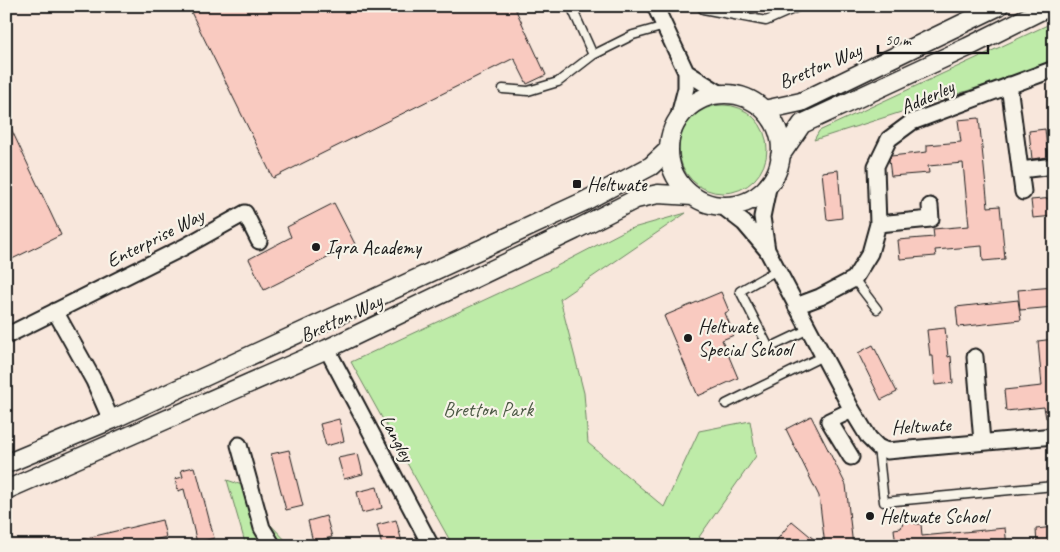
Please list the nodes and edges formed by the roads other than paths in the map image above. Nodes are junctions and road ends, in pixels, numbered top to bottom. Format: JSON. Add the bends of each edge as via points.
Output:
{"nodes":[{"id":1,"x":571,"y":6,"type":"edge"},
{"id":2,"x":701,"y":6,"type":"edge"},
{"id":3,"x":800,"y":6,"type":"edge"},
{"id":4,"x":999,"y":6,"type":"edge"},
{"id":5,"x":1050,"y":6,"type":"edge"},
{"id":6,"x":657,"y":7,"type":"edge"},
{"id":7,"x":665,"y":26,"type":"junction"},
{"id":8,"x":593,"y":55,"type":"junction"},
{"id":9,"x":1054,"y":69,"type":"edge"},
{"id":10,"x":686,"y":72,"type":"junction"},
{"id":11,"x":1009,"y":85,"type":"junction"},
{"id":12,"x":503,"y":89,"type":"dead end"},
{"id":13,"x":721,"y":94,"type":"junction"},
{"id":14,"x":764,"y":110,"type":"junction"},
{"id":15,"x":678,"y":119,"type":"junction"},
{"id":16,"x":668,"y":150,"type":"junction"},
{"id":17,"x":780,"y":156,"type":"junction"},
{"id":18,"x":1054,"y":166,"type":"edge"},
{"id":19,"x":1020,"y":170,"type":"junction"},
{"id":20,"x":770,"y":183,"type":"junction"},
{"id":21,"x":1023,"y":192,"type":"dead end"},
{"id":22,"x":694,"y":196,"type":"junction"},
{"id":23,"x":722,"y":206,"type":"junction"},
{"id":24,"x":930,"y":206,"type":"dead end"},
{"id":25,"x":878,"y":224,"type":"junction"},
{"id":26,"x":259,"y":241,"type":"dead end"},
{"id":27,"x":767,"y":250,"type":"junction"},
{"id":28,"x":777,"y":270,"type":"junction"},
{"id":29,"x":854,"y":279,"type":"junction"},
{"id":30,"x":796,"y":306,"type":"junction"},
{"id":31,"x":877,"y":308,"type":"dead end"},
{"id":32,"x":56,"y":311,"type":"junction"},
{"id":33,"x":808,"y":329,"type":"junction"},
{"id":34,"x":6,"y":336,"type":"edge"},
{"id":35,"x":327,"y":349,"type":"junction"},
{"id":36,"x":823,"y":356,"type":"junction"},
{"id":37,"x":975,"y":357,"type":"dead end"},
{"id":38,"x":726,"y":404,"type":"dead end"},
{"id":39,"x":852,"y":410,"type":"junction"},
{"id":40,"x":112,"y":420,"type":"junction"},
{"id":41,"x":1054,"y":436,"type":"edge"},
{"id":42,"x":982,"y":442,"type":"junction"},
{"id":43,"x":239,"y":445,"type":"dead end"},
{"id":44,"x":878,"y":447,"type":"junction"},
{"id":45,"x":851,"y":457,"type":"dead end"},
{"id":46,"x":6,"y":464,"type":"edge"},
{"id":47,"x":1054,"y":486,"type":"edge"},
{"id":48,"x":6,"y":490,"type":"edge"},
{"id":49,"x":274,"y":546,"type":"edge"},
{"id":50,"x":431,"y":546,"type":"edge"}],
"edges":[{"from":1,"to":8,"type":"lane"},
{"from":2,"to":3,"type":"lane","via":[[766,21]]},
{"from":4,"to":14,"type":"street","name":"Bretton Way","via":[[801,102]]},
{"from":5,"to":17,"type":"street","via":[[802,124]]},
{"from":6,"to":7,"type":"street"},
{"from":7,"to":8,"type":"lane","via":[[633,35]]},
{"from":7,"to":10,"type":"street"},
{"from":8,"to":12,"type":"lane","via":[[558,82],[528,91]]},
{"from":9,"to":11,"type":"street","name":"Adderley"},
{"from":10,"to":13,"type":"street"},
{"from":10,"to":15,"type":"street","via":[[686,88]]},
{"from":11,"to":19,"type":"street"},
{"from":11,"to":25,"type":"street","name":"Adderley","via":[[912,122],[889,139],[876,166]]},
{"from":13,"to":14,"type":"street","via":[[737,95]]},
{"from":13,"to":15,"type":"street","via":[[690,106]]},
{"from":14,"to":17,"type":"street","via":[[780,140]]},
{"from":15,"to":16,"type":"street"},
{"from":16,"to":22,"type":"street","via":[[681,185]]},
{"from":16,"to":40,"type":"street","name":"Bretton Way","via":[[650,166],[585,201]]},
{"from":17,"to":20,"type":"street"},
{"from":18,"to":19,"type":"street"},
{"from":19,"to":21,"type":"street"},
{"from":20,"to":23,"type":"street","via":[[757,196],[740,204]]},
{"from":20,"to":27,"type":"street","name":"Heltwate","via":[[762,217]]},
{"from":22,"to":23,"type":"street"},
{"from":22,"to":35,"type":"street","name":"Bretton Way","via":[[658,194],[636,199]]},
{"from":23,"to":27,"type":"street","name":"Heltwate","via":[[744,223]]},
{"from":24,"to":25,"type":"street","via":[[931,219]]},
{"from":25,"to":29,"type":"street","name":"Adderley","via":[[870,253]]},
{"from":26,"to":32,"type":"street","name":"Enterprise Way","via":[[245,213]]},
{"from":27,"to":28,"type":"street","name":"Heltwate"},
{"from":28,"to":30,"type":"street","name":"Heltwate"},
{"from":28,"to":33,"type":"lane","via":[[740,291],[769,348]]},
{"from":29,"to":30,"type":"street"},
{"from":29,"to":31,"type":"lane"},
{"from":30,"to":33,"type":"street","name":"Heltwate"},
{"from":32,"to":34,"type":"street","name":"Enterprise Way"},
{"from":32,"to":40,"type":"street"},
{"from":33,"to":36,"type":"street","name":"Heltwate"},
{"from":35,"to":48,"type":"street","name":"Bretton Way"},
{"from":35,"to":50,"type":"street","name":"Langley"},
{"from":36,"to":38,"type":"lane"},
{"from":36,"to":39,"type":"street","name":"Heltwate"},
{"from":37,"to":42,"type":"street"},
{"from":39,"to":44,"type":"street","name":"Heltwate"},
{"from":39,"to":45,"type":"street","via":[[830,421]]},
{"from":40,"to":46,"type":"street","name":"Bretton Way"},
{"from":41,"to":42,"type":"street","name":"Heltwate"},
{"from":42,"to":44,"type":"street","name":"Heltwate","via":[[887,451]]},
{"from":43,"to":49,"type":"street","via":[[262,528]]},
{"from":44,"to":47,"type":"lane","via":[[884,502]]}]}
